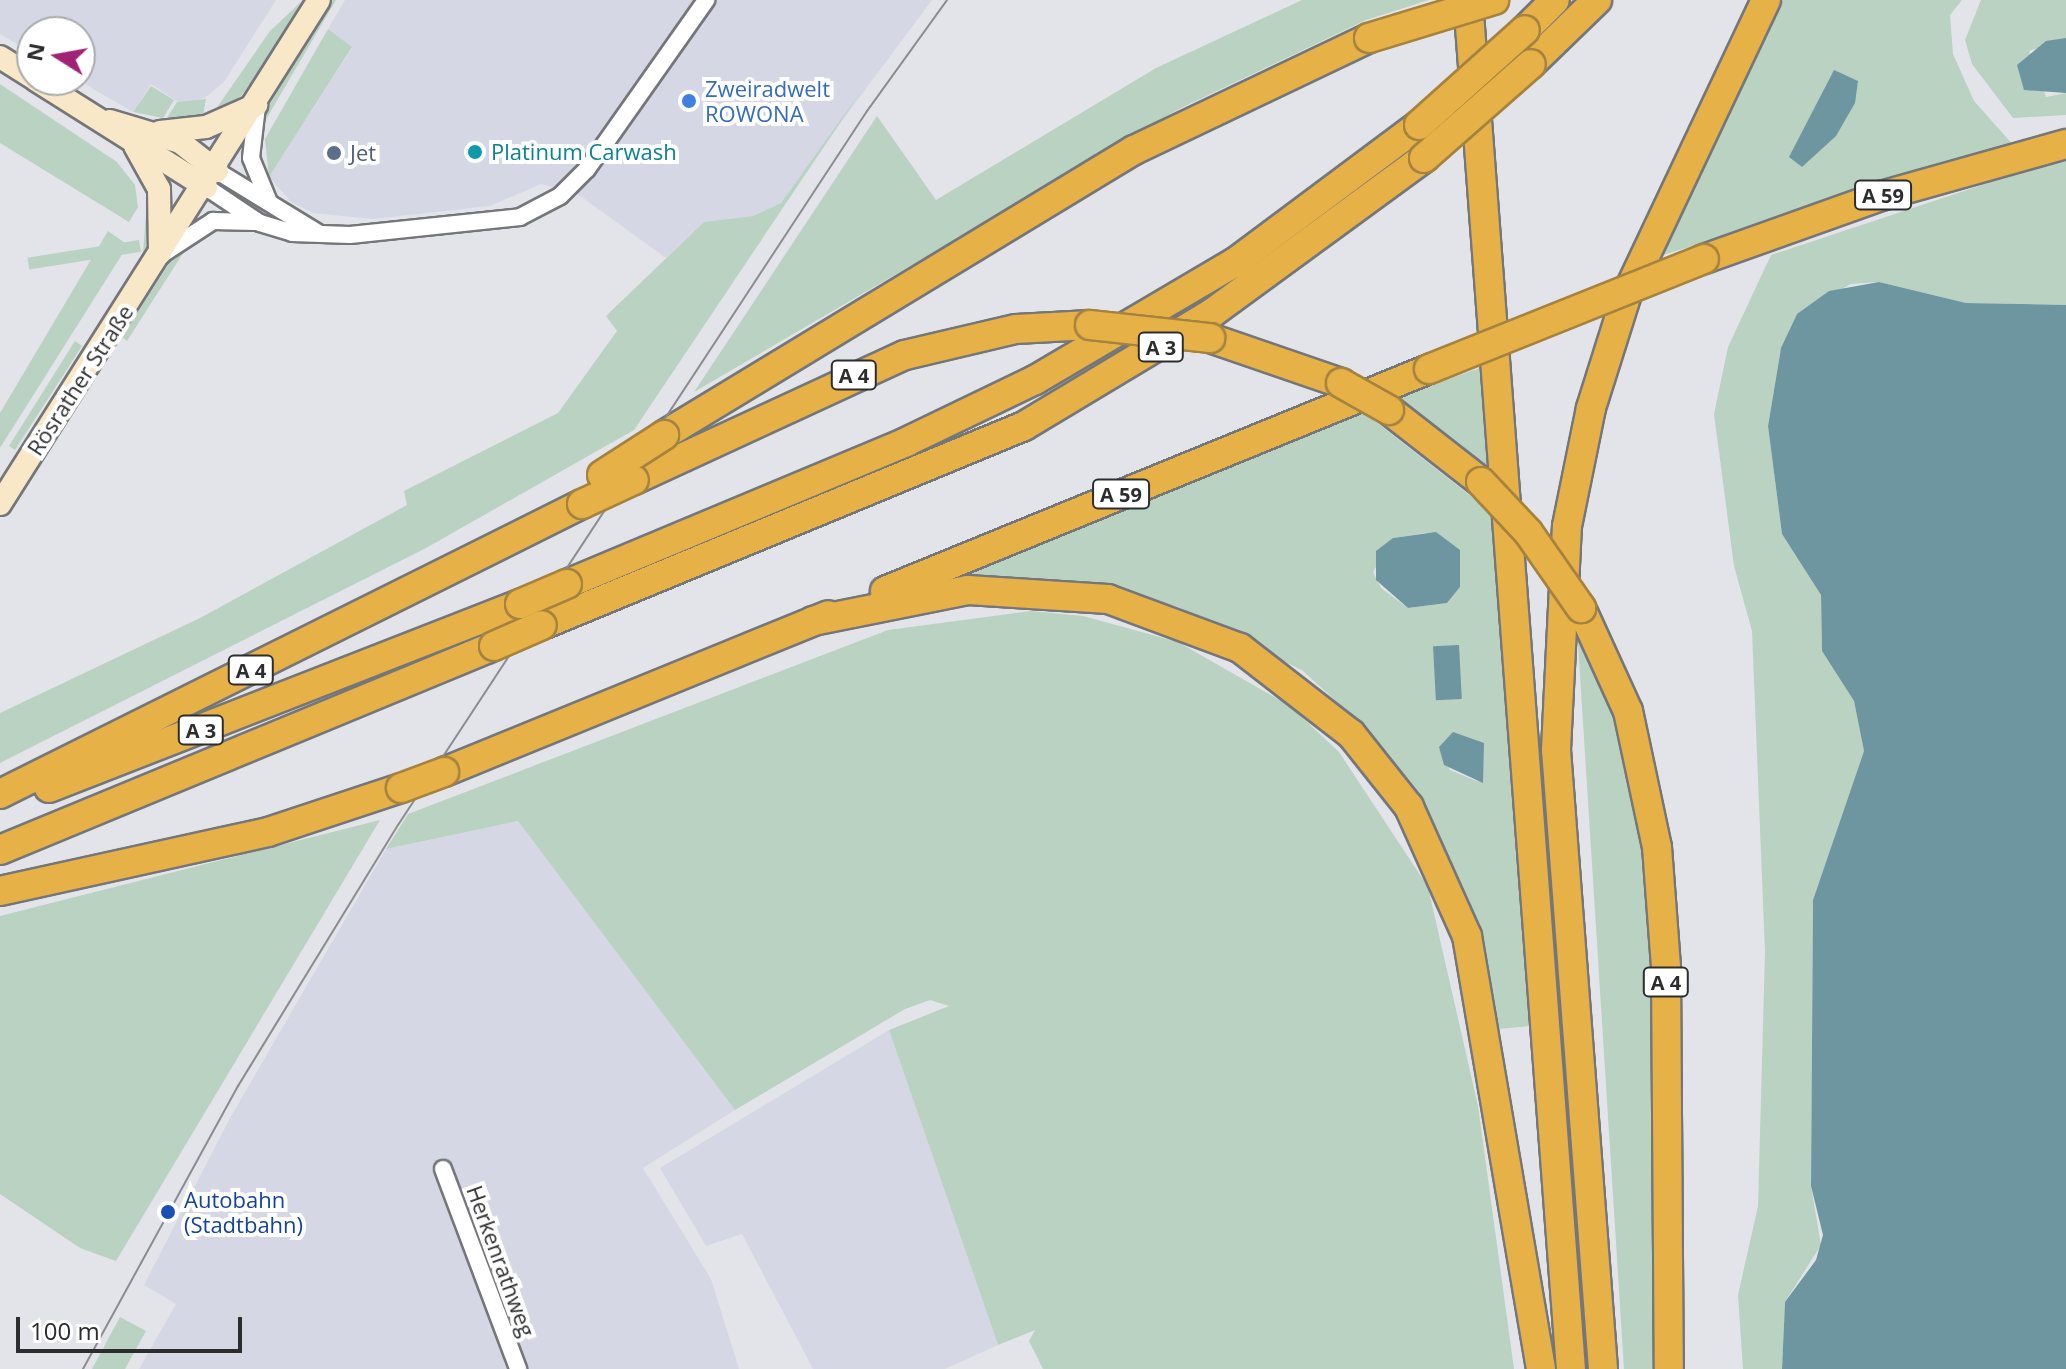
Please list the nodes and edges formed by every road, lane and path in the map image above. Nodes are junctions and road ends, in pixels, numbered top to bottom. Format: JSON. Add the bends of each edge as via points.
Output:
{"nodes":[{"id":1,"x":319,"y":0,"type":"edge"},
{"id":2,"x":706,"y":0,"type":"edge"},
{"id":3,"x":1468,"y":0,"type":"edge"},
{"id":4,"x":1494,"y":0,"type":"edge"},
{"id":5,"x":1555,"y":0,"type":"edge"},
{"id":6,"x":1597,"y":0,"type":"edge"},
{"id":7,"x":1766,"y":0,"type":"edge"},
{"id":8,"x":61,"y":96,"type":"edge"},
{"id":9,"x":257,"y":104,"type":"junction"},
{"id":10,"x":97,"y":118,"type":"junction"},
{"id":11,"x":154,"y":132,"type":"junction"},
{"id":12,"x":2066,"y":144,"type":"edge"},
{"id":13,"x":135,"y":145,"type":"junction"},
{"id":14,"x":212,"y":179,"type":"junction"},
{"id":15,"x":270,"y":203,"type":"junction"},
{"id":16,"x":260,"y":223,"type":"junction"},
{"id":17,"x":320,"y":233,"type":"junction"},
{"id":18,"x":160,"y":256,"type":"junction"},
{"id":19,"x":0,"y":504,"type":"edge"},
{"id":20,"x":499,"y":541,"type":"junction"},
{"id":21,"x":813,"y":621,"type":"junction"},
{"id":22,"x":0,"y":794,"type":"edge"},
{"id":23,"x":0,"y":807,"type":"edge"},
{"id":24,"x":0,"y":850,"type":"edge"},
{"id":25,"x":0,"y":891,"type":"edge"},
{"id":26,"x":443,"y":1169,"type":"dead end"},
{"id":27,"x":518,"y":1369,"type":"edge"},
{"id":28,"x":1541,"y":1369,"type":"edge"},
{"id":29,"x":1571,"y":1369,"type":"edge"},
{"id":30,"x":1603,"y":1369,"type":"edge"},
{"id":31,"x":1669,"y":1369,"type":"edge"}],
"edges":[{"from":1,"to":9,"type":"main road","name":"Rösrather Straße"},
{"from":2,"to":17,"type":"street","name":"Rösrather Straße","via":[[560,196],[520,217],[472,226]]},
{"from":3,"to":29,"type":"highway"},
{"from":4,"to":20,"type":"highway","bridge":true,"via":[[1369,38],[1134,150]]},
{"from":5,"to":23,"type":"highway","number":"A 3","bridge":true,"via":[[1419,125],[1234,263],[1049,372],[906,442],[520,604]]},
{"from":6,"to":24,"type":"highway","number":"A 3","bridge":true,"via":[[1424,158],[1212,313],[1024,426]]},
{"from":7,"to":30,"type":"highway","via":[[1627,294],[1591,408],[1567,526],[1556,750]]},
{"from":8,"to":10,"type":"main road"},
{"from":9,"to":11,"type":"main road","via":[[206,127]]},
{"from":9,"to":14,"type":"main road","name":"Rösrather Straße"},
{"from":9,"to":15,"type":"street","via":[[251,158]]},
{"from":10,"to":11,"type":"main road"},
{"from":10,"to":13,"type":"main road"},
{"from":11,"to":14,"type":"main road"},
{"from":12,"to":21,"type":"highway","number":"A 59","bridge":true,"via":[[1881,196],[1704,259]]},
{"from":13,"to":14,"type":"main road"},
{"from":13,"to":18,"type":"main road","via":[[159,189]]},
{"from":14,"to":15,"type":"street"},
{"from":14,"to":16,"type":"street"},
{"from":14,"to":18,"type":"main road","name":"Rösrather Straße"},
{"from":15,"to":17,"type":"street"},
{"from":16,"to":17,"type":"street","name":"Rösrather Straße"},
{"from":16,"to":18,"type":"street","name":"Rösrather Straße","via":[[213,221]]},
{"from":18,"to":19,"type":"main road","name":"Rösrather Straße"},
{"from":20,"to":22,"type":"highway","number":"A 4"},
{"from":20,"to":31,"type":"highway","number":"A 4","bridge":true,"via":[[905,355],[1016,329],[1090,325],[1210,338],[1341,383],[1389,410],[1481,482],[1581,608],[1628,711],[1657,847],[1666,968]]},
{"from":21,"to":25,"type":"highway","bridge":true,"via":[[401,788],[255,835]]},
{"from":21,"to":28,"type":"highway","via":[[968,590],[1108,599],[1240,648],[1351,734],[1425,835],[1467,936]]},
{"from":26,"to":27,"type":"street","name":"Herkenrathweg"}]}
